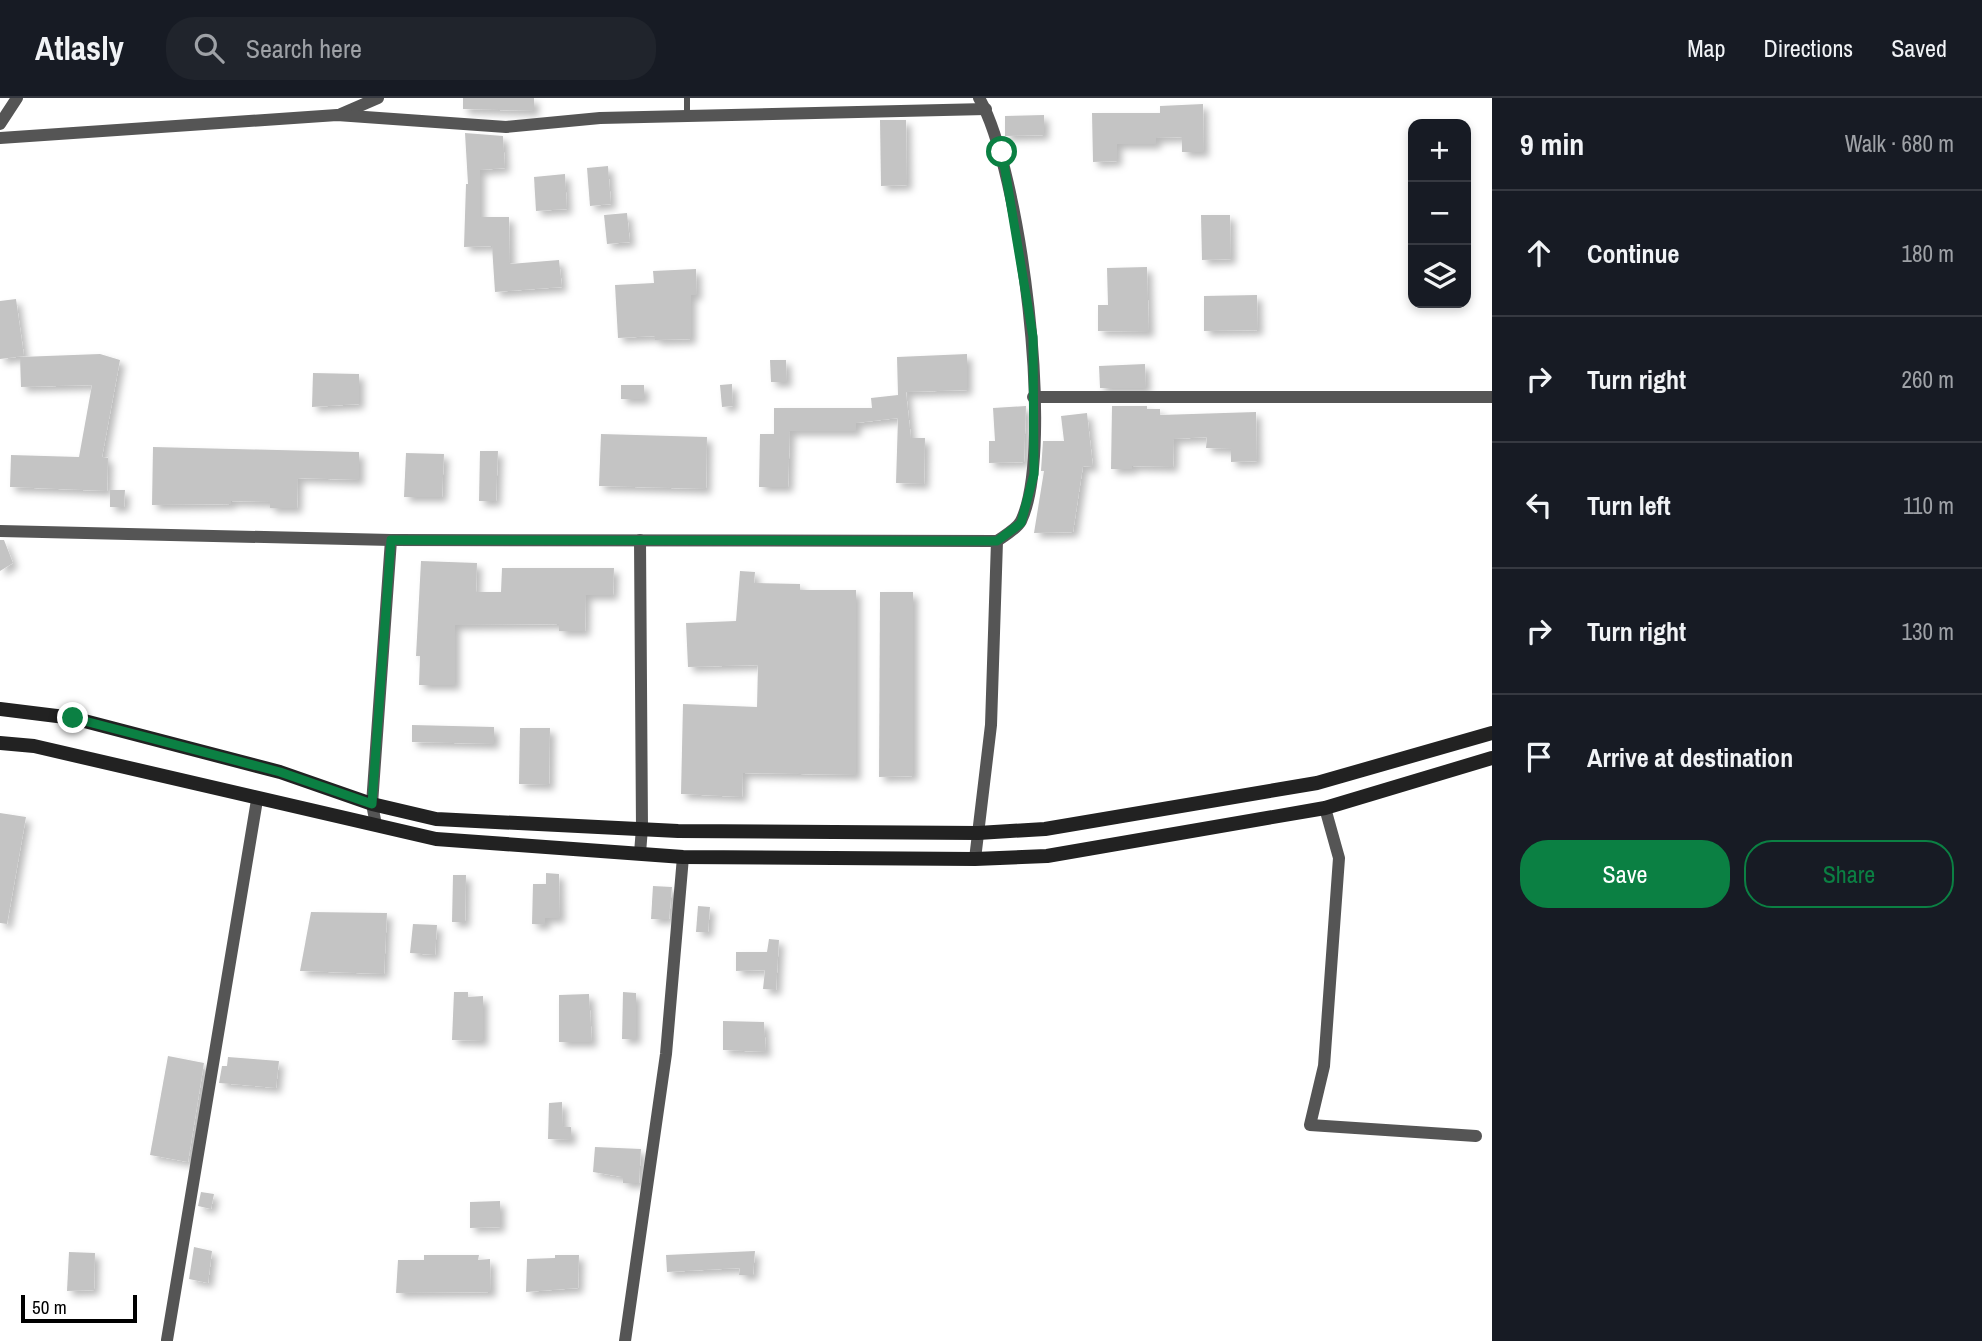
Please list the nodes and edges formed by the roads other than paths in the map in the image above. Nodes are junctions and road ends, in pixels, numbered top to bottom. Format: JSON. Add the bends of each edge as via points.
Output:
{"nodes":[{"id":1,"x":17,"y":98,"type":"edge"},
{"id":2,"x":378,"y":98,"type":"edge"},
{"id":3,"x":687,"y":98,"type":"edge"},
{"id":4,"x":982,"y":103,"type":"edge"},
{"id":5,"x":337,"y":115,"type":"junction"},
{"id":6,"x":687,"y":115,"type":"junction"},
{"id":7,"x":0,"y":124,"type":"edge"},
{"id":8,"x":0,"y":138,"type":"edge"},
{"id":9,"x":1034,"y":397,"type":"junction"},
{"id":10,"x":1492,"y":397,"type":"edge"},
{"id":11,"x":0,"y":531,"type":"edge"},
{"id":12,"x":391,"y":540,"type":"junction"},
{"id":13,"x":640,"y":540,"type":"junction"},
{"id":14,"x":997,"y":541,"type":"junction"},
{"id":15,"x":0,"y":709,"type":"edge"},
{"id":16,"x":1492,"y":733,"type":"edge"},
{"id":17,"x":0,"y":743,"type":"edge"},
{"id":18,"x":1492,"y":758,"type":"edge"},
{"id":19,"x":1317,"y":783,"type":"junction"},
{"id":20,"x":257,"y":800,"type":"junction"},
{"id":21,"x":372,"y":804,"type":"junction"},
{"id":22,"x":1325,"y":808,"type":"junction"},
{"id":23,"x":376,"y":825,"type":"junction"},
{"id":24,"x":642,"y":828,"type":"junction"},
{"id":25,"x":1045,"y":829,"type":"junction"},
{"id":26,"x":978,"y":833,"type":"junction"},
{"id":27,"x":640,"y":853,"type":"junction"},
{"id":28,"x":1046,"y":856,"type":"junction"},
{"id":29,"x":683,"y":857,"type":"junction"},
{"id":30,"x":975,"y":859,"type":"junction"},
{"id":31,"x":1476,"y":1136,"type":"dead end"},
{"id":32,"x":167,"y":1340,"type":"edge"},
{"id":33,"x":625,"y":1341,"type":"edge"}],
"edges":[{"from":1,"to":7,"type":"street"},
{"from":2,"to":5,"type":"street"},
{"from":3,"to":6,"type":"lane"},
{"from":4,"to":6,"type":"street"},
{"from":4,"to":9,"type":"street","via":[[1002,152],[1031,324]]},
{"from":5,"to":6,"type":"street","via":[[506,127]]},
{"from":5,"to":8,"type":"street"},
{"from":9,"to":10,"type":"street"},
{"from":9,"to":14,"type":"street","via":[[1034,474],[1021,523]]},
{"from":11,"to":12,"type":"street"},
{"from":12,"to":13,"type":"street"},
{"from":12,"to":21,"type":"street"},
{"from":13,"to":14,"type":"street"},
{"from":13,"to":24,"type":"street"},
{"from":14,"to":26,"type":"street","via":[[990,725]]},
{"from":15,"to":21,"type":"main road","via":[[73,718],[280,772]]},
{"from":16,"to":19,"type":"main road"},
{"from":17,"to":20,"type":"main road","via":[[34,746]]},
{"from":18,"to":22,"type":"main road"},
{"from":19,"to":22,"type":"main road"},
{"from":19,"to":25,"type":"main road"},
{"from":20,"to":23,"type":"main road"},
{"from":20,"to":32,"type":"street"},
{"from":21,"to":23,"type":"street"},
{"from":21,"to":24,"type":"main road","via":[[436,819]]},
{"from":22,"to":28,"type":"main road"},
{"from":22,"to":31,"type":"street","via":[[1339,858],[1324,1066],[1310,1125]]},
{"from":23,"to":27,"type":"main road","via":[[436,839]]},
{"from":24,"to":26,"type":"main road"},
{"from":24,"to":27,"type":"street"},
{"from":25,"to":26,"type":"main road"},
{"from":25,"to":28,"type":"main road"},
{"from":26,"to":30,"type":"street"},
{"from":27,"to":29,"type":"main road"},
{"from":28,"to":30,"type":"main road"},
{"from":29,"to":30,"type":"main road"},
{"from":29,"to":33,"type":"street","via":[[666,1054]]}]}
